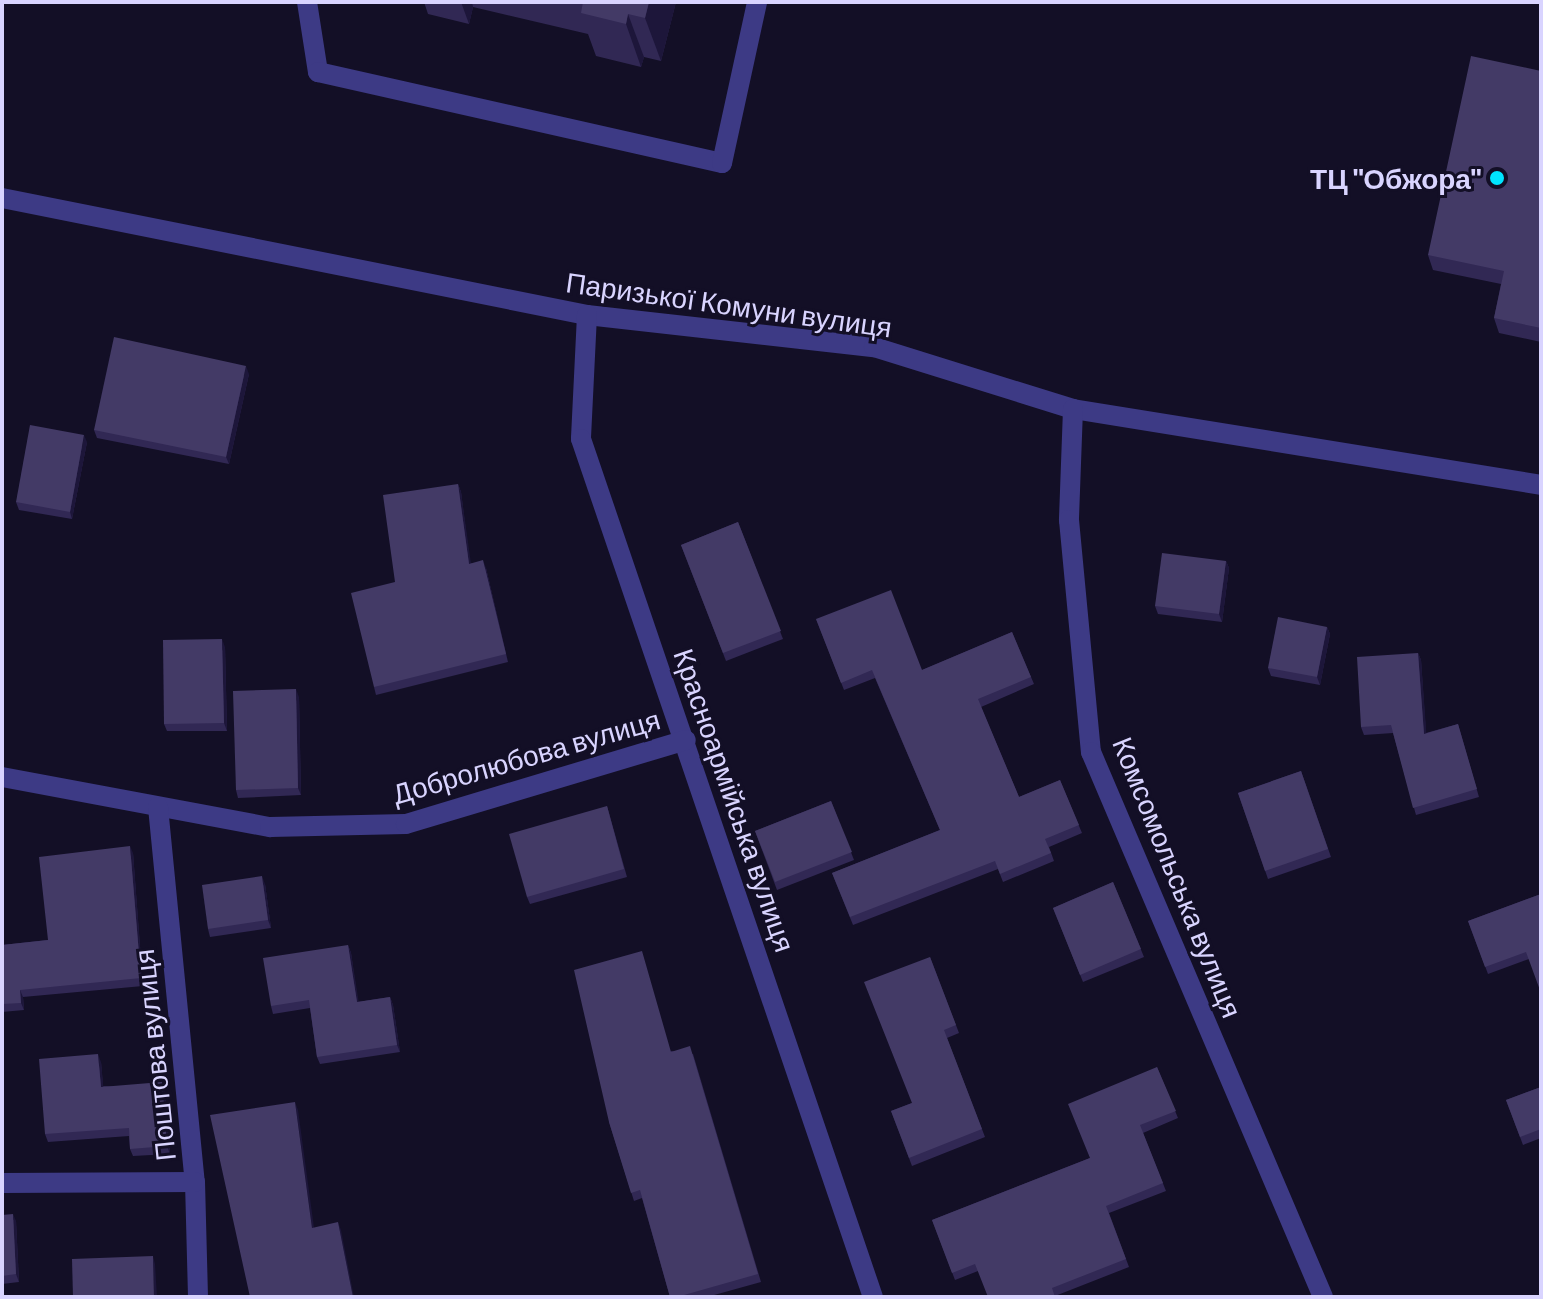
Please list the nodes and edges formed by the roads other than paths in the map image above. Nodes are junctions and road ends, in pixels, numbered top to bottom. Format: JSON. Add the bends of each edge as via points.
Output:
{"nodes":[{"id":1,"x":307,"y":2,"type":"edge"},
{"id":2,"x":757,"y":2,"type":"edge"},
{"id":3,"x":2,"y":198,"type":"edge"},
{"id":4,"x":587,"y":315,"type":"junction"},
{"id":5,"x":1073,"y":409,"type":"junction"},
{"id":6,"x":1541,"y":485,"type":"edge"},
{"id":7,"x":686,"y":740,"type":"junction"},
{"id":8,"x":2,"y":777,"type":"edge"},
{"id":9,"x":158,"y":807,"type":"junction"},
{"id":10,"x":195,"y":1182,"type":"junction"},
{"id":11,"x":2,"y":1183,"type":"edge"},
{"id":12,"x":198,"y":1297,"type":"edge"},
{"id":13,"x":873,"y":1297,"type":"edge"},
{"id":14,"x":1323,"y":1297,"type":"edge"}],
"edges":[{"from":1,"to":2,"type":"street","via":[[318,72],[722,163]]},
{"from":3,"to":4,"type":"street","name":"Паризької Комуни вулиця"},
{"from":4,"to":5,"type":"street","name":"Паризької Комуни вулиця","via":[[874,347]]},
{"from":4,"to":7,"type":"street","name":"Красноармійська вулиця","via":[[581,439]]},
{"from":5,"to":6,"type":"street","name":"Паризької Комуни вулиця"},
{"from":5,"to":14,"type":"street","name":"Комсомольська вулиця","via":[[1069,520],[1091,752]]},
{"from":7,"to":9,"type":"street","name":"Добролюбова вулиця","via":[[406,824],[270,827]]},
{"from":7,"to":13,"type":"street","name":"Красноармійська вулиця"},
{"from":8,"to":9,"type":"street","name":"Добролюбова вулиця"},
{"from":9,"to":10,"type":"street","name":"Поштова вулиця"},
{"from":10,"to":11,"type":"street"},
{"from":10,"to":12,"type":"street","name":"Поштова вулиця"}]}
